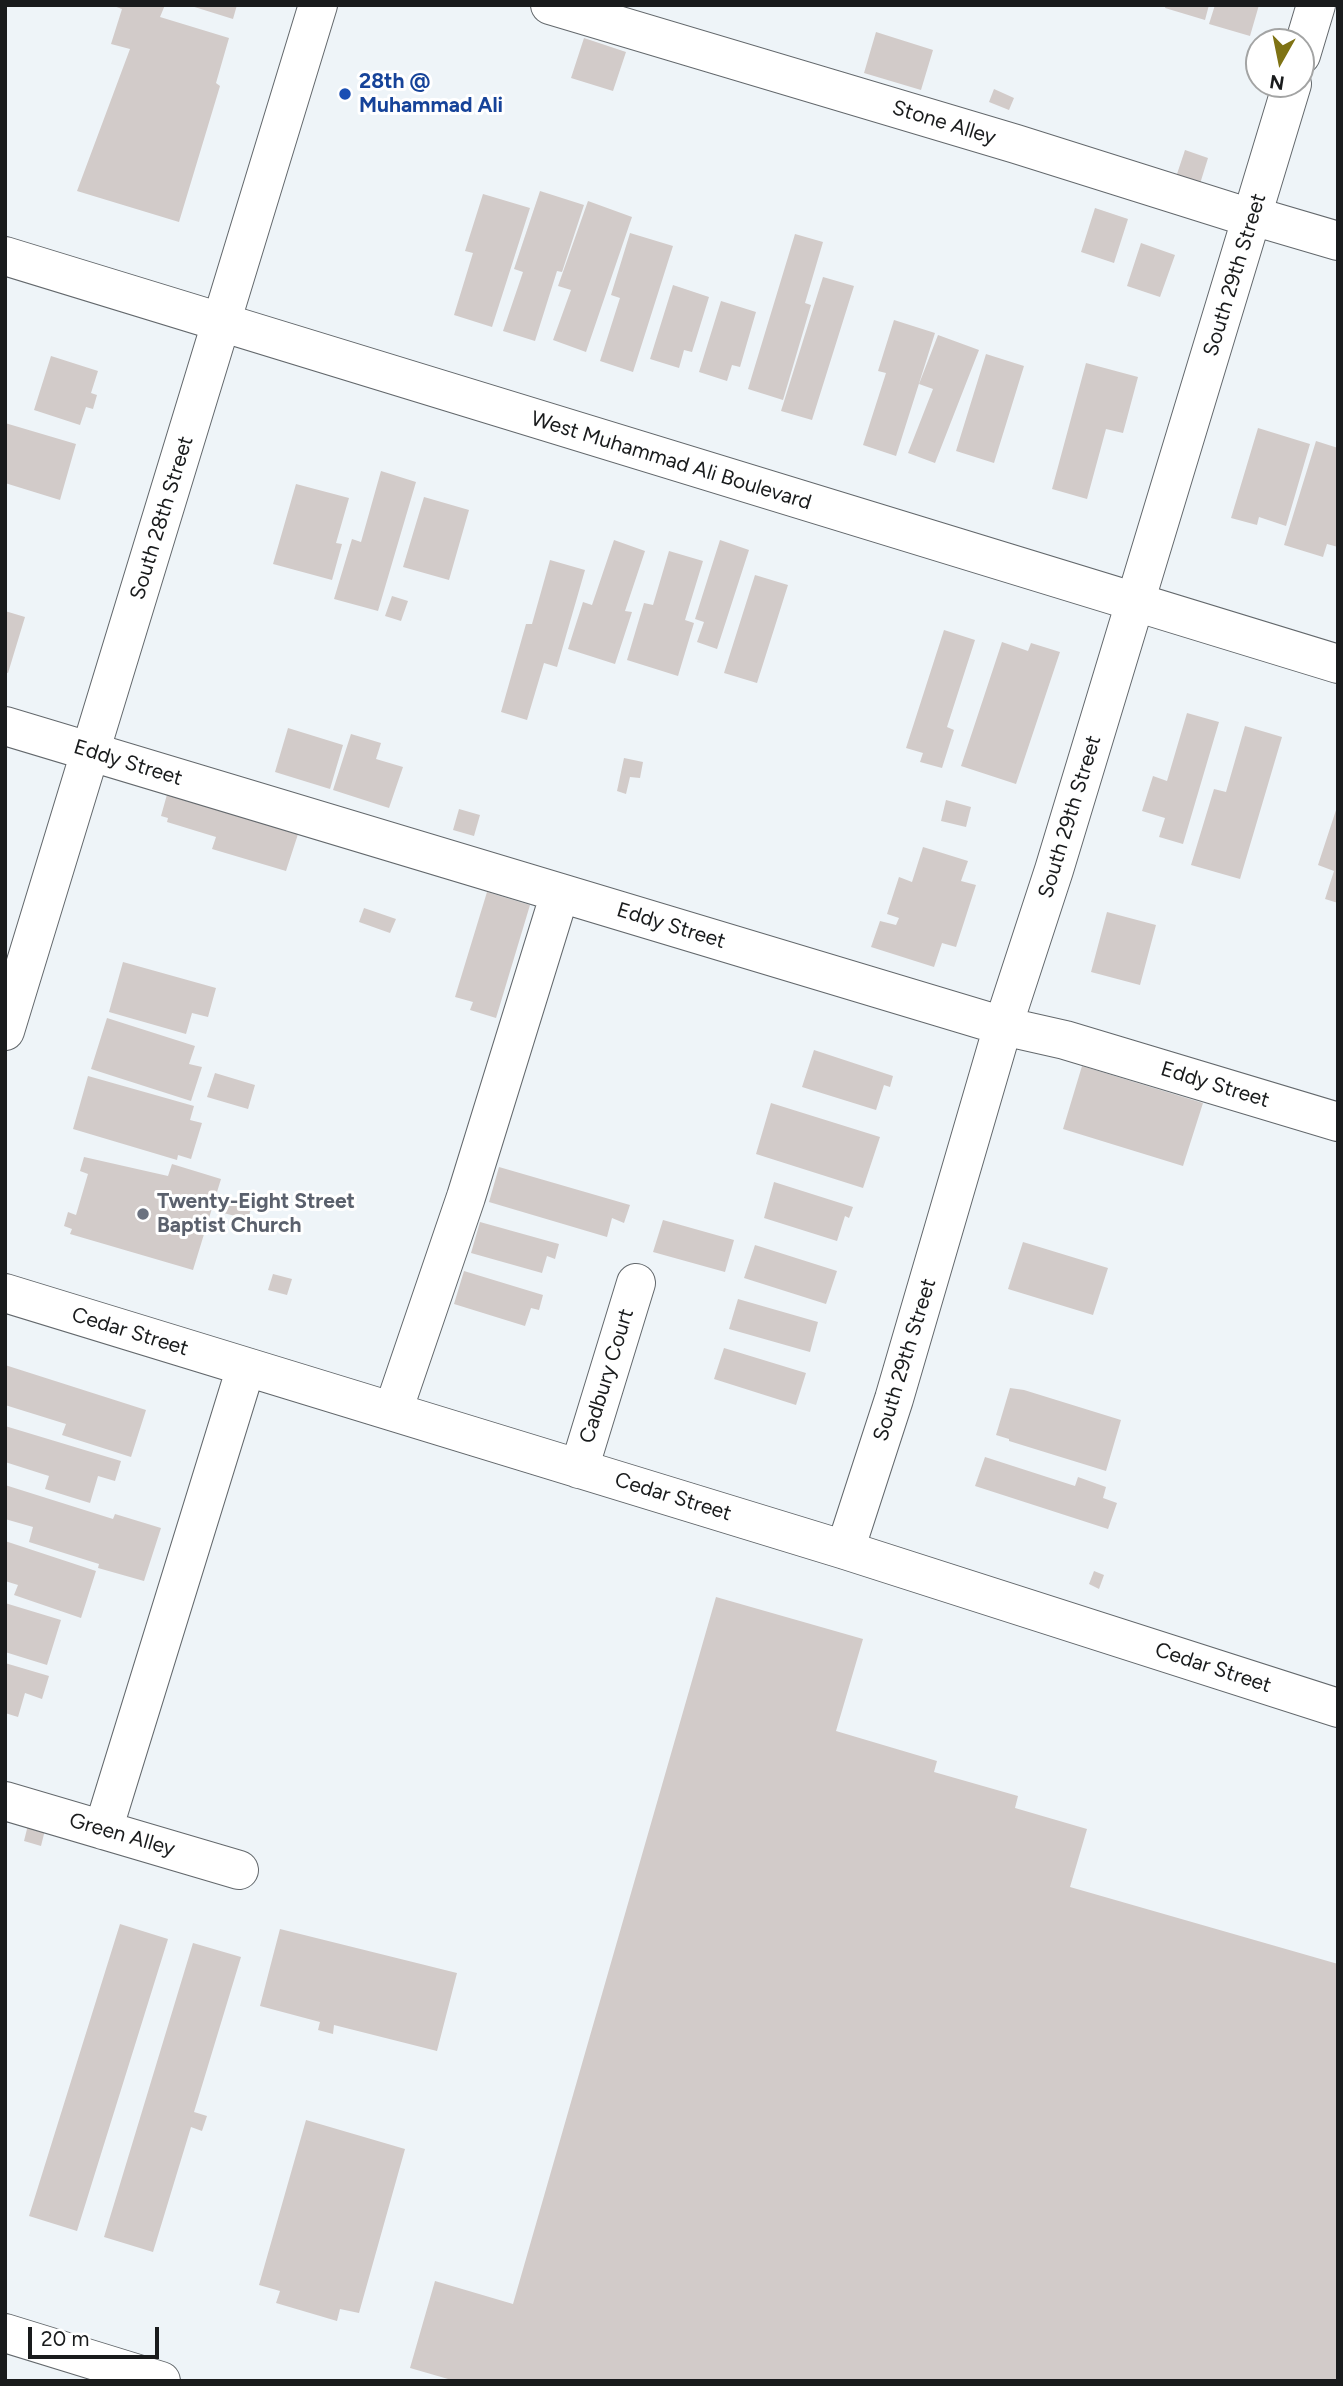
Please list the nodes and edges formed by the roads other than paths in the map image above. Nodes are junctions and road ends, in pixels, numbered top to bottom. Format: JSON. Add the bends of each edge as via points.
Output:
{"nodes":[{"id":1,"x":318,"y":5,"type":"edge"},
{"id":2,"x":550,"y":5,"type":"edge"},
{"id":3,"x":1316,"y":5,"type":"edge"},
{"id":4,"x":1309,"y":28,"type":"edge"},
{"id":5,"x":1288,"y":98,"type":"edge"},
{"id":6,"x":1253,"y":216,"type":"junction"},
{"id":7,"x":1338,"y":241,"type":"edge"},
{"id":8,"x":5,"y":256,"type":"edge"},
{"id":9,"x":222,"y":323,"type":"junction"},
{"id":10,"x":1135,"y":603,"type":"junction"},
{"id":11,"x":1338,"y":664,"type":"edge"},
{"id":12,"x":5,"y":726,"type":"edge"},
{"id":13,"x":91,"y":751,"type":"junction"},
{"id":14,"x":560,"y":893,"type":"junction"},
{"id":15,"x":1003,"y":1026,"type":"junction"},
{"id":16,"x":5,"y":1031,"type":"edge"},
{"id":17,"x":1338,"y":1122,"type":"edge"},
{"id":18,"x":636,"y":1283,"type":"dead end"},
{"id":19,"x":5,"y":1293,"type":"edge"},
{"id":20,"x":246,"y":1367,"type":"junction"},
{"id":21,"x":393,"y":1411,"type":"junction"},
{"id":22,"x":579,"y":1469,"type":"junction"},
{"id":23,"x":845,"y":1550,"type":"junction"},
{"id":24,"x":1338,"y":1708,"type":"edge"},
{"id":25,"x":5,"y":1801,"type":"edge"},
{"id":26,"x":103,"y":1830,"type":"junction"},
{"id":27,"x":239,"y":1870,"type":"dead end"},
{"id":28,"x":5,"y":2333,"type":"edge"},
{"id":29,"x":161,"y":2381,"type":"edge"}],
"edges":[{"from":1,"to":9,"type":"street","name":"South 28th Street"},
{"from":2,"to":6,"type":"street","name":"Stone Alley"},
{"from":3,"to":4,"type":"street"},
{"from":5,"to":6,"type":"street","name":"South 29th Street"},
{"from":6,"to":7,"type":"street","name":"Stone Alley"},
{"from":6,"to":10,"type":"street","name":"South 29th Street"},
{"from":8,"to":9,"type":"street","name":"West Muhammad Ali Boulevard"},
{"from":9,"to":10,"type":"street","name":"West Muhammad Ali Boulevard"},
{"from":9,"to":13,"type":"street","name":"South 28th Street"},
{"from":10,"to":11,"type":"street","name":"West Muhammad Ali Boulevard"},
{"from":10,"to":15,"type":"street","name":"South 29th Street"},
{"from":12,"to":13,"type":"street","name":"Eddy Street"},
{"from":13,"to":14,"type":"street","name":"Eddy Street"},
{"from":13,"to":16,"type":"street","name":"South 28th Street"},
{"from":14,"to":15,"type":"street","name":"Eddy Street"},
{"from":14,"to":21,"type":"street","via":[[466,1197]]},
{"from":15,"to":17,"type":"street","name":"Eddy Street","via":[[1065,1040]]},
{"from":15,"to":23,"type":"street","name":"South 29th Street"},
{"from":18,"to":22,"type":"street","name":"Cadbury Court"},
{"from":19,"to":20,"type":"street","name":"Cedar Street"},
{"from":20,"to":21,"type":"street","name":"Cedar Street"},
{"from":20,"to":26,"type":"street"},
{"from":21,"to":22,"type":"street","name":"Cedar Street"},
{"from":22,"to":23,"type":"street","name":"Cedar Street"},
{"from":23,"to":24,"type":"street","name":"Cedar Street"},
{"from":25,"to":26,"type":"street","name":"Green Alley"},
{"from":26,"to":27,"type":"street","name":"Green Alley"},
{"from":28,"to":29,"type":"street"}]}
